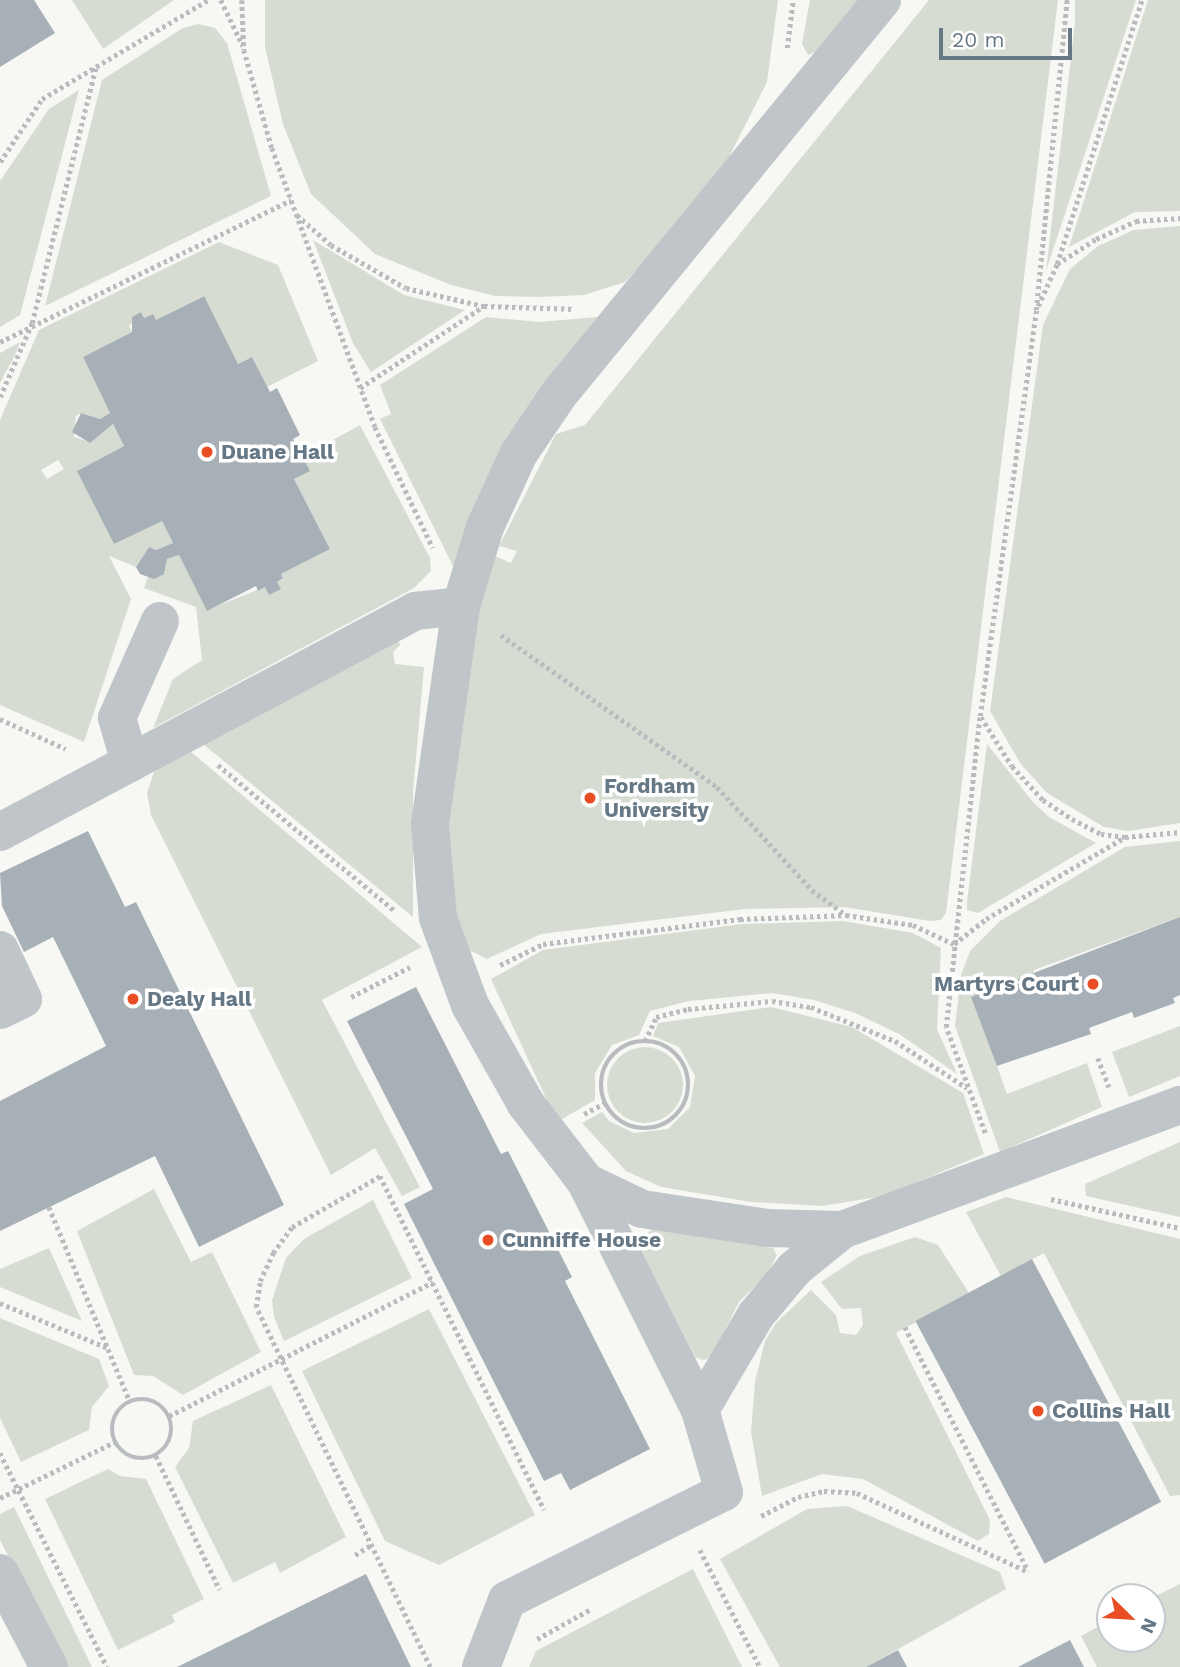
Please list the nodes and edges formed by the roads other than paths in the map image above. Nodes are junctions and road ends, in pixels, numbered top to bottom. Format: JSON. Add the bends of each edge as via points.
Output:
{"nodes":[{"id":1,"x":882,"y":0,"type":"edge"},
{"id":2,"x":461,"y":606,"type":"junction"},
{"id":3,"x":160,"y":621,"type":"dead end"},
{"id":4,"x":120,"y":769,"type":"junction"},
{"id":5,"x":0,"y":832,"type":"edge"},
{"id":6,"x":0,"y":950,"type":"edge"},
{"id":7,"x":0,"y":1010,"type":"edge"},
{"id":8,"x":1180,"y":1105,"type":"edge"},
{"id":9,"x":586,"y":1182,"type":"junction"},
{"id":10,"x":842,"y":1230,"type":"junction"},
{"id":11,"x":700,"y":1410,"type":"junction"},
{"id":12,"x":0,"y":1573,"type":"edge"},
{"id":13,"x":49,"y":1667,"type":"edge"},
{"id":14,"x":481,"y":1667,"type":"edge"}],
"edges":[{"from":1,"to":2,"type":"lane","via":[[559,394],[519,453],[485,527]]},
{"from":2,"to":4,"type":"lane","via":[[415,611]]},
{"from":2,"to":9,"type":"lane","via":[[430,825],[438,918],[467,996],[526,1104]]},
{"from":3,"to":4,"type":"lane","via":[[117,718]]},
{"from":4,"to":5,"type":"lane"},
{"from":6,"to":7,"type":"lane","via":[[23,999]]},
{"from":8,"to":10,"type":"lane"},
{"from":9,"to":10,"type":"lane","via":[[642,1209],[704,1221]]},
{"from":9,"to":11,"type":"lane"},
{"from":10,"to":11,"type":"lane","via":[[794,1269],[756,1315]]},
{"from":11,"to":14,"type":"lane","via":[[724,1492],[508,1600]]},
{"from":12,"to":13,"type":"lane"}]}
